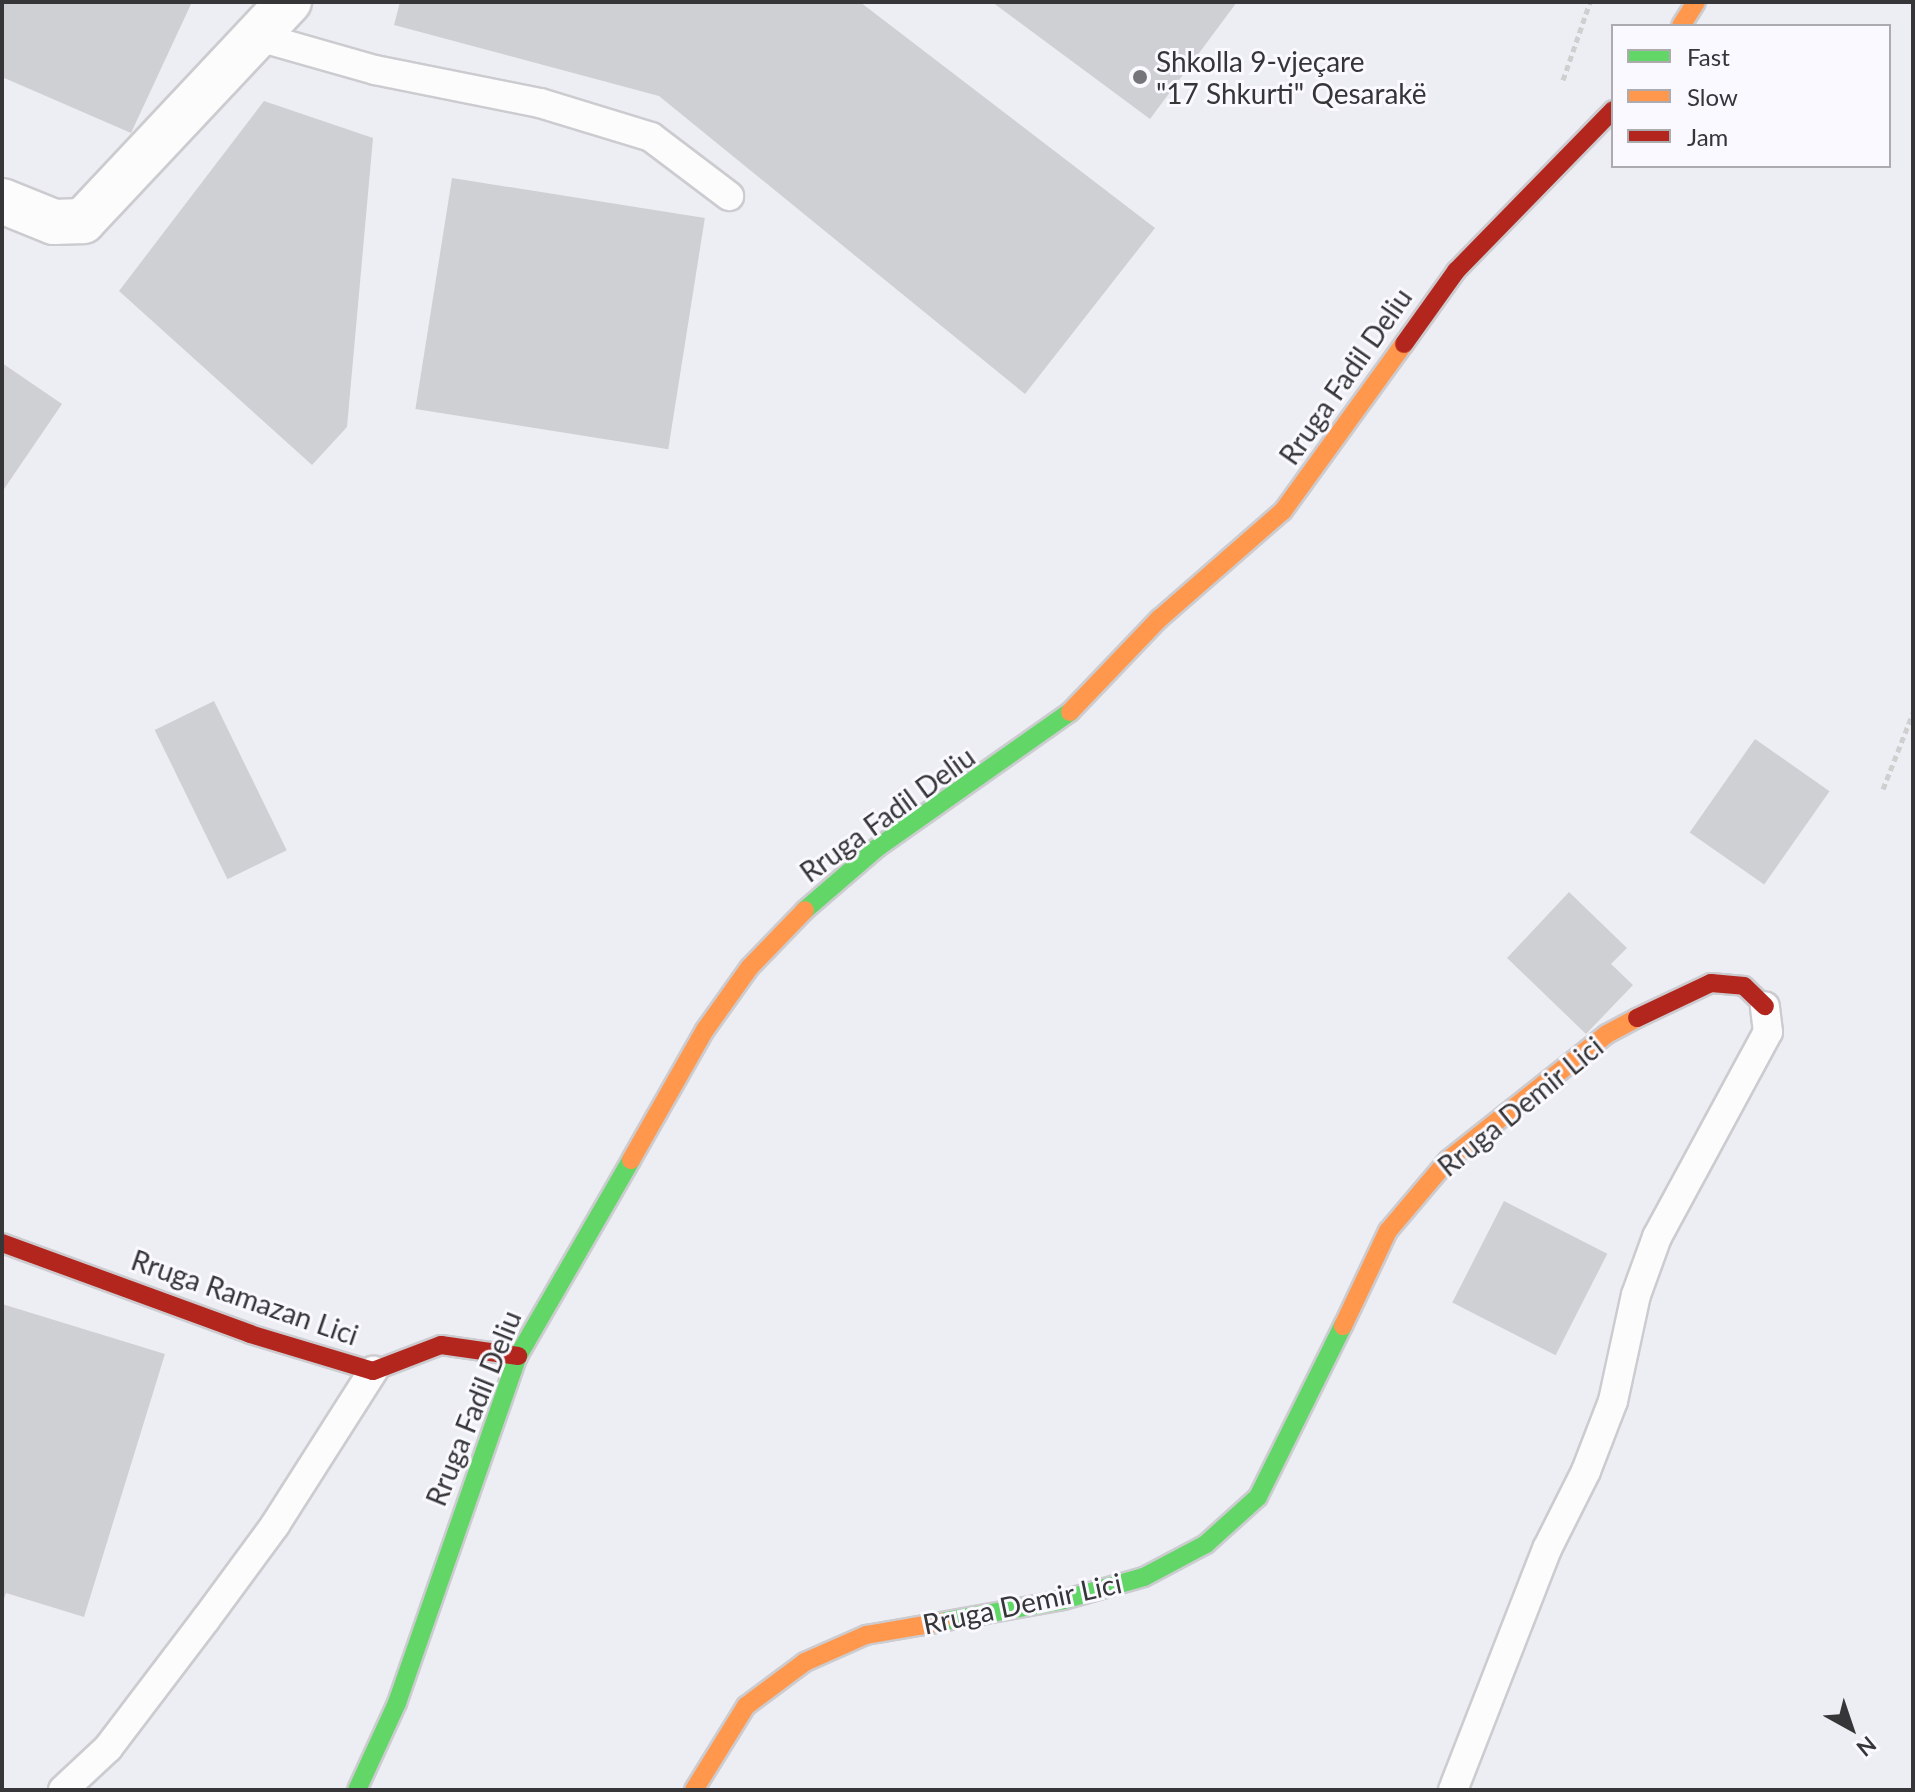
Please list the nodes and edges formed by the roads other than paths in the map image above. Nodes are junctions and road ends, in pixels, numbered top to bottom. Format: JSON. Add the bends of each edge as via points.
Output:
{"nodes":[{"id":1,"x":289,"y":2,"type":"edge"},
{"id":2,"x":1696,"y":2,"type":"edge"},
{"id":3,"x":1682,"y":24,"type":"edge"},
{"id":4,"x":259,"y":37,"type":"junction"},
{"id":5,"x":1611,"y":112,"type":"edge"},
{"id":6,"x":729,"y":196,"type":"dead end"},
{"id":7,"x":2,"y":201,"type":"edge"},
{"id":8,"x":1765,"y":1006,"type":"joint"},
{"id":9,"x":2,"y":1243,"type":"edge"},
{"id":10,"x":518,"y":1356,"type":"junction"},
{"id":11,"x":373,"y":1371,"type":"junction"},
{"id":12,"x":63,"y":1790,"type":"edge"},
{"id":13,"x":357,"y":1790,"type":"edge"},
{"id":14,"x":694,"y":1790,"type":"edge"},
{"id":15,"x":1453,"y":1790,"type":"edge"}],
"edges":[{"from":1,"to":4,"type":"street"},
{"from":2,"to":3,"type":"street"},
{"from":4,"to":6,"type":"lane","via":[[375,70],[540,103],[651,137]]},
{"from":4,"to":7,"type":"street","via":[[83,221],[54,222]]},
{"from":5,"to":10,"type":"street","name":"Rruga Fadil Deliu","via":[[1456,271],[1283,511],[1159,619],[1073,710],[877,848],[808,907],[750,967],[705,1030]]},
{"from":8,"to":14,"type":"street","name":"Rruga Demir Lici","via":[[1744,986],[1711,983],[1673,999],[1607,1034],[1448,1160],[1388,1231],[1258,1497],[1206,1544],[1144,1577],[1063,1600],[866,1635],[805,1662],[746,1706]]},
{"from":8,"to":15,"type":"lane","name":"Rruga Demir Lici","via":[[1768,1032],[1657,1237],[1636,1295],[1613,1401],[1547,1549]]},
{"from":9,"to":11,"type":"street","name":"Rruga Ramazan Lici","via":[[250,1334]]},
{"from":10,"to":11,"type":"street","name":"Rruga Ramazan Lici","via":[[441,1345]]},
{"from":10,"to":13,"type":"street","name":"Rruga Fadil Deliu","via":[[402,1689]]},
{"from":11,"to":12,"type":"lane","via":[[275,1525],[206,1619],[108,1748]]}]}
